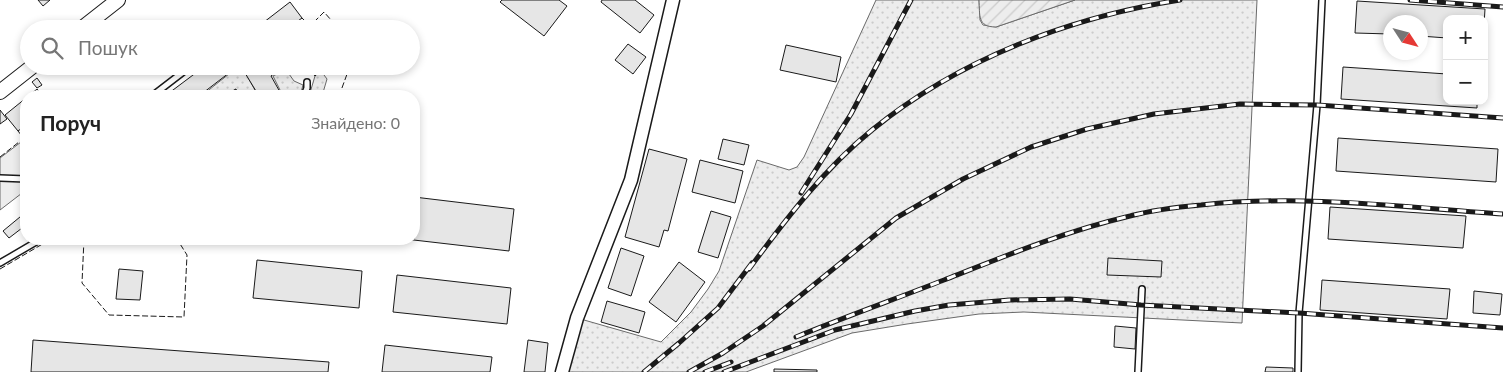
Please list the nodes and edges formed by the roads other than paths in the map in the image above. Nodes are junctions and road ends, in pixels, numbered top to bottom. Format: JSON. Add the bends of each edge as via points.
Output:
{"nodes":[{"id":1,"x":118,"y":0,"type":"edge"},
{"id":2,"x":673,"y":0,"type":"edge"},
{"id":3,"x":1322,"y":0,"type":"edge"},
{"id":4,"x":92,"y":20,"type":"edge"},
{"id":5,"x":22,"y":75,"type":"edge"},
{"id":6,"x":179,"y":75,"type":"edge"},
{"id":7,"x":307,"y":82,"type":"dead end"},
{"id":8,"x":160,"y":90,"type":"edge"},
{"id":9,"x":306,"y":90,"type":"edge"},
{"id":10,"x":0,"y":92,"type":"edge"},
{"id":11,"x":0,"y":178,"type":"edge"},
{"id":12,"x":20,"y":179,"type":"edge"},
{"id":13,"x":31,"y":245,"type":"edge"},
{"id":14,"x":0,"y":263,"type":"edge"},
{"id":15,"x":1142,"y":289,"type":"dead end"},
{"id":16,"x":562,"y":372,"type":"edge"},
{"id":17,"x":1138,"y":372,"type":"edge"},
{"id":18,"x":1298,"y":372,"type":"edge"}],
"edges":[{"from":1,"to":4,"type":"main road"},
{"from":2,"to":16,"type":"street","via":[[631,180],[577,318]]},
{"from":3,"to":18,"type":"lane"},
{"from":5,"to":10,"type":"main road"},
{"from":6,"to":8,"type":"lane"},
{"from":7,"to":9,"type":"lane"},
{"from":11,"to":12,"type":"lane"},
{"from":13,"to":14,"type":"lane"},
{"from":15,"to":17,"type":"lane"}]}
